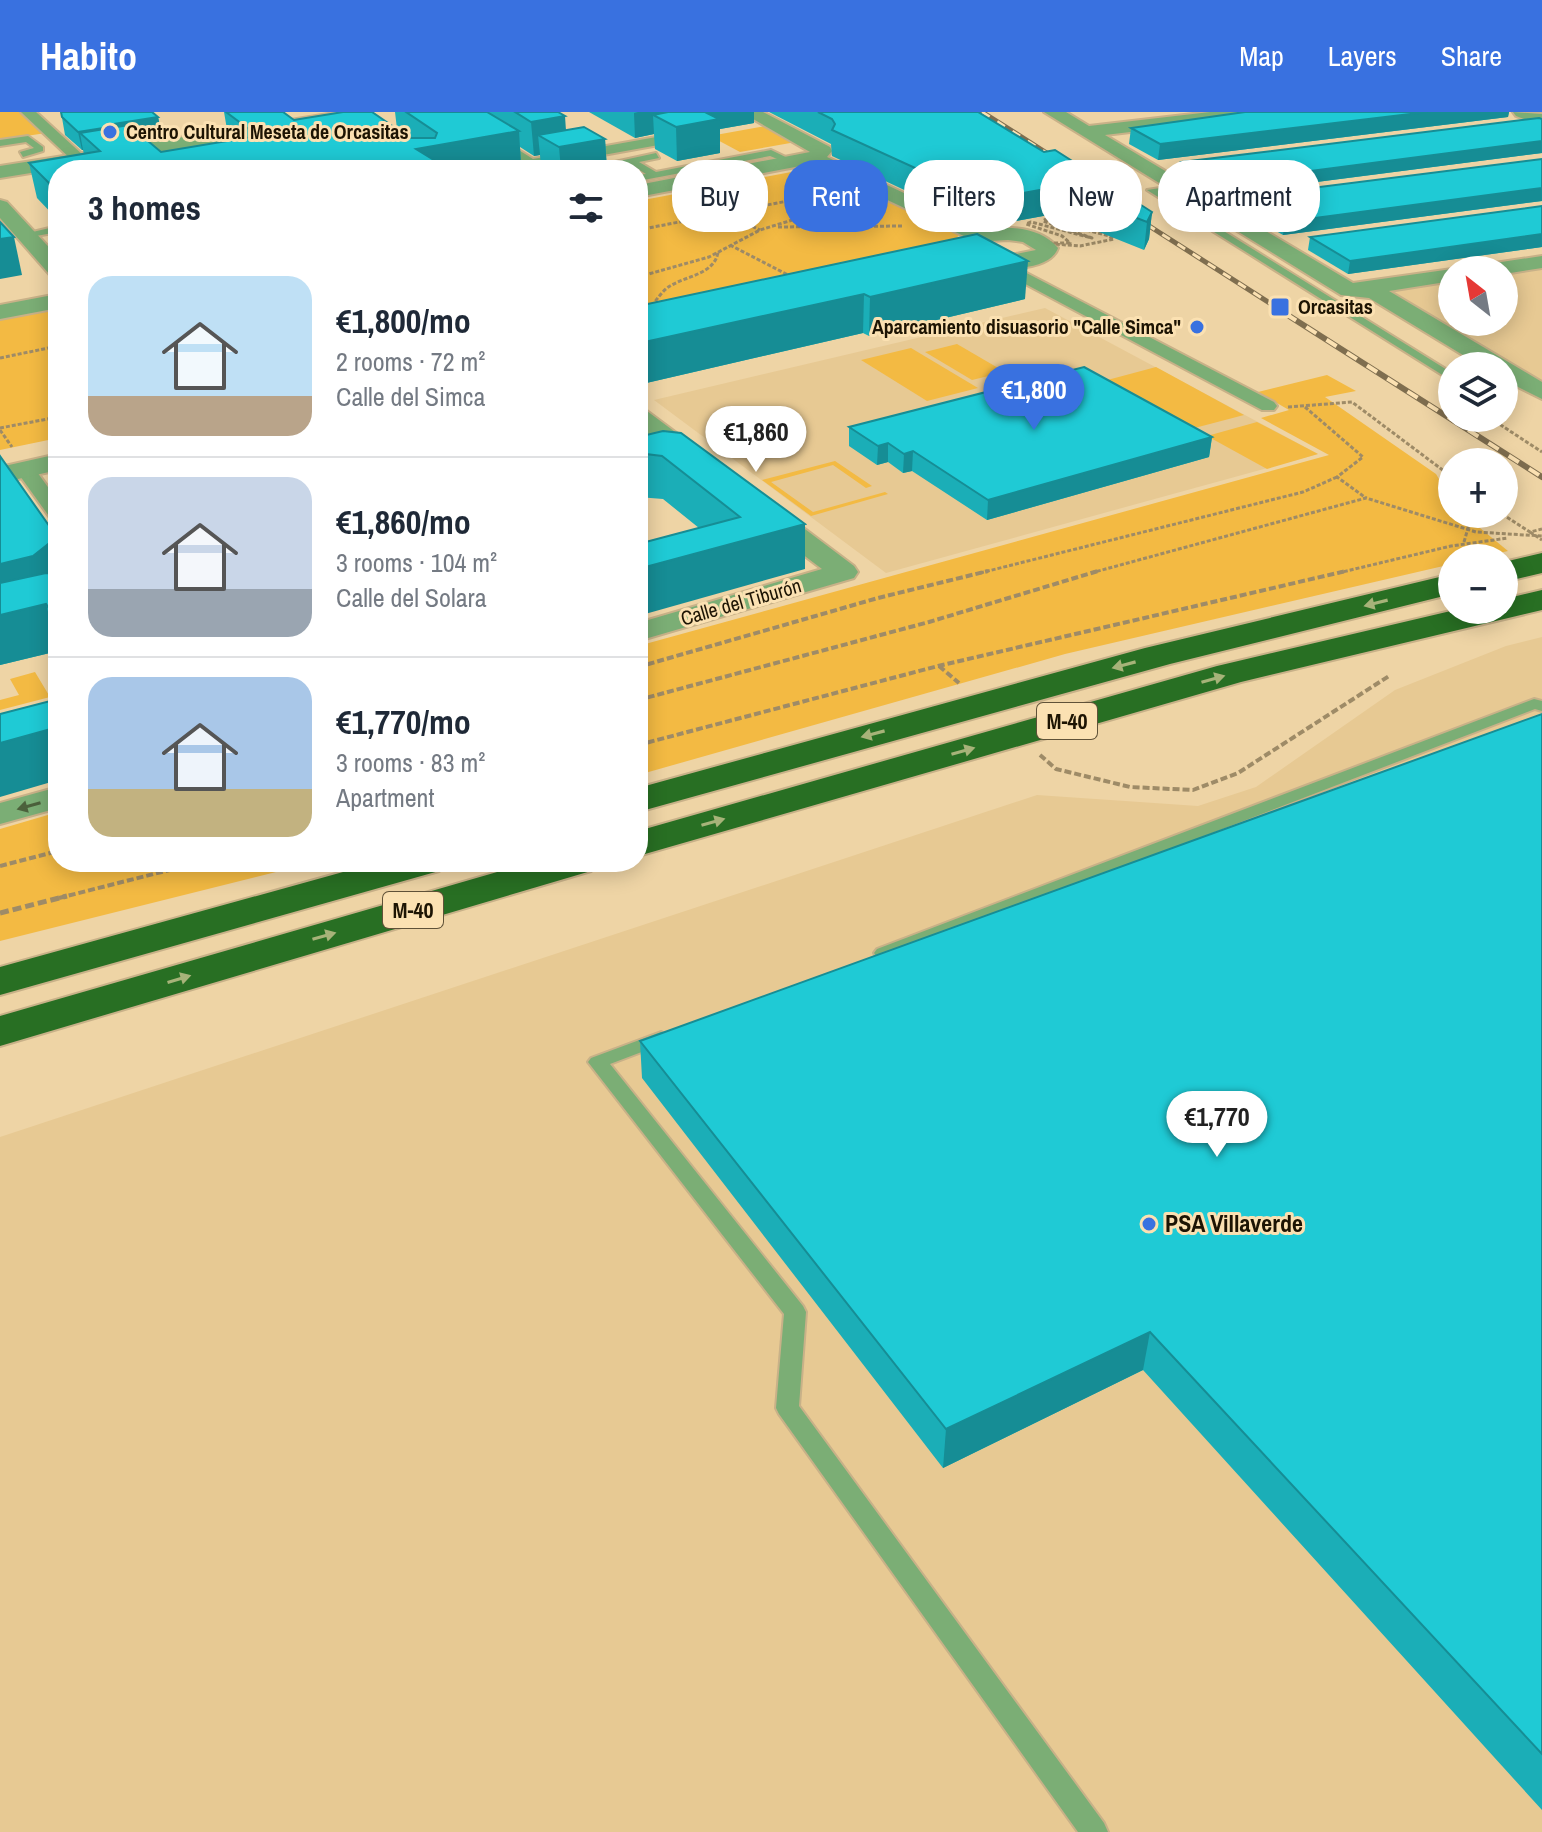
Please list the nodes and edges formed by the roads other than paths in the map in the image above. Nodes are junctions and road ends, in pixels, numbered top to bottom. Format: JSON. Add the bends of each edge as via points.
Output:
{"nodes":[{"id":1,"x":28,"y":112,"type":"edge"},
{"id":2,"x":449,"y":112,"type":"edge"},
{"id":3,"x":649,"y":112,"type":"edge"},
{"id":4,"x":750,"y":112,"type":"edge"},
{"id":5,"x":1053,"y":112,"type":"edge"},
{"id":6,"x":1256,"y":112,"type":"edge"},
{"id":7,"x":353,"y":114,"type":"edge"},
{"id":8,"x":1518,"y":118,"type":"edge"},
{"id":9,"x":1542,"y":121,"type":"edge"},
{"id":10,"x":373,"y":131,"type":"edge"},
{"id":11,"x":1086,"y":132,"type":"junction"},
{"id":12,"x":0,"y":143,"type":"edge"},
{"id":13,"x":656,"y":156,"type":"edge"},
{"id":14,"x":4,"y":158,"type":"edge"},
{"id":15,"x":814,"y":158,"type":"junction"},
{"id":16,"x":79,"y":159,"type":"junction"},
{"id":17,"x":29,"y":160,"type":"junction"},
{"id":18,"x":525,"y":160,"type":"edge"},
{"id":19,"x":553,"y":160,"type":"edge"},
{"id":20,"x":636,"y":160,"type":"edge"},
{"id":21,"x":787,"y":160,"type":"edge"},
{"id":22,"x":803,"y":160,"type":"edge"},
{"id":23,"x":784,"y":164,"type":"edge"},
{"id":24,"x":648,"y":171,"type":"edge"},
{"id":25,"x":1158,"y":172,"type":"edge"},
{"id":26,"x":655,"y":175,"type":"junction"},
{"id":27,"x":648,"y":176,"type":"edge"},
{"id":28,"x":648,"y":189,"type":"edge"},
{"id":29,"x":0,"y":206,"type":"edge"},
{"id":30,"x":1218,"y":232,"type":"edge"},
{"id":31,"x":1251,"y":232,"type":"edge"},
{"id":32,"x":48,"y":234,"type":"edge"},
{"id":33,"x":1306,"y":241,"type":"dead end"},
{"id":34,"x":1042,"y":243,"type":"road end"},
{"id":35,"x":25,"y":244,"type":"junction"},
{"id":36,"x":1274,"y":246,"type":"junction"},
{"id":37,"x":973,"y":255,"type":"junction"},
{"id":38,"x":48,"y":262,"type":"edge"},
{"id":39,"x":1542,"y":262,"type":"edge"},
{"id":40,"x":1518,"y":266,"type":"edge"},
{"id":41,"x":1438,"y":277,"type":"edge"},
{"id":42,"x":1349,"y":290,"type":"junction"},
{"id":43,"x":1318,"y":295,"type":"junction"},
{"id":44,"x":48,"y":303,"type":"edge"},
{"id":45,"x":0,"y":312,"type":"edge"},
{"id":46,"x":1475,"y":352,"type":"edge"},
{"id":47,"x":1438,"y":369,"type":"edge"},
{"id":48,"x":1268,"y":406,"type":"road end"},
{"id":49,"x":648,"y":427,"type":"edge"},
{"id":50,"x":48,"y":453,"type":"edge"},
{"id":51,"x":48,"y":462,"type":"edge"},
{"id":52,"x":9,"y":464,"type":"edge"},
{"id":53,"x":48,"y":505,"type":"edge"},
{"id":54,"x":1541,"y":544,"type":"edge"},
{"id":55,"x":1518,"y":561,"type":"edge"},
{"id":56,"x":1438,"y":587,"type":"edge"},
{"id":57,"x":1542,"y":600,"type":"edge"},
{"id":58,"x":1518,"y":605,"type":"edge"},
{"id":59,"x":1438,"y":624,"type":"edge"},
{"id":60,"x":648,"y":629,"type":"edge"},
{"id":61,"x":1542,"y":706,"type":"edge"},
{"id":62,"x":648,"y":797,"type":"edge"},
{"id":63,"x":48,"y":800,"type":"edge"},
{"id":64,"x":0,"y":814,"type":"edge"},
{"id":65,"x":648,"y":841,"type":"edge"},
{"id":66,"x":390,"y":872,"type":"edge"},
{"id":67,"x":543,"y":872,"type":"edge"},
{"id":68,"x":307,"y":896,"type":"junction"},
{"id":69,"x":866,"y":960,"type":"edge"},
{"id":70,"x":0,"y":961,"type":"edge"},
{"id":71,"x":0,"y":981,"type":"edge"},
{"id":72,"x":108,"y":1000,"type":"junction"},
{"id":73,"x":687,"y":1028,"type":"edge"},
{"id":74,"x":0,"y":1031,"type":"edge"},
{"id":75,"x":0,"y":1040,"type":"edge"},
{"id":76,"x":1094,"y":1832,"type":"edge"}],
"edges":[{"from":1,"to":16,"type":"street"},
{"from":2,"to":18,"type":"street"},
{"from":3,"to":19,"type":"street","via":[[692,135]]},
{"from":4,"to":15,"type":"street","via":[[823,151]]},
{"from":5,"to":11,"type":"street"},
{"from":6,"to":11,"type":"street"},
{"from":7,"to":10,"type":"street"},
{"from":7,"to":16,"type":"street"},
{"from":8,"to":9,"type":"street"},
{"from":11,"to":25,"type":"street"},
{"from":12,"to":17,"type":"lane","via":[[28,139],[40,149]]},
{"from":13,"to":20,"type":"lane"},
{"from":14,"to":17,"type":"street"},
{"from":15,"to":22,"type":"street"},
{"from":15,"to":37,"type":"street","via":[[956,226]]},
{"from":16,"to":17,"type":"street"},
{"from":21,"to":26,"type":"lane","via":[[771,153]]},
{"from":23,"to":28,"type":"street"},
{"from":24,"to":26,"type":"lane"},
{"from":26,"to":27,"type":"lane"},
{"from":29,"to":35,"type":"street"},
{"from":30,"to":43,"type":"lane"},
{"from":31,"to":36,"type":"street"},
{"from":32,"to":35,"type":"lane"},
{"from":33,"to":36,"type":"street"},
{"from":34,"to":37,"type":"street","via":[[1008,235]]},
{"from":35,"to":38,"type":"street"},
{"from":36,"to":42,"type":"street"},
{"from":37,"to":48,"type":"street"},
{"from":39,"to":40,"type":"street"},
{"from":41,"to":42,"type":"street"},
{"from":42,"to":43,"type":"street"},
{"from":42,"to":46,"type":"street","via":[[1375,292]]},
{"from":43,"to":47,"type":"lane"},
{"from":44,"to":45,"type":"street"},
{"from":49,"to":60,"type":"street","name":"Calle del Tiburón","via":[[675,456],[731,486],[844,572]]},
{"from":50,"to":52,"type":"street"},
{"from":51,"to":52,"type":"street"},
{"from":52,"to":53,"type":"street"},
{"from":54,"to":55,"type":"highway"},
{"from":56,"to":62,"type":"highway","number":"M-40","one_way":true,"via":[[1158,656]]},
{"from":57,"to":58,"type":"highway","number":"M-40"},
{"from":65,"to":59,"type":"highway","number":"M-40","one_way":true,"via":[[1230,674]]},
{"from":61,"to":69,"type":"lane","via":[[1534,704]]},
{"from":63,"to":64,"type":"street","one_way":true},
{"from":66,"to":68,"type":"highway","number":"M-40"},
{"from":72,"to":67,"type":"highway","number":"M-40","one_way":true},
{"from":68,"to":70,"type":"highway","via":[[162,921]]},
{"from":68,"to":71,"type":"highway","number":"M-40"},
{"from":72,"to":74,"type":"highway","number":"M-40"},
{"from":72,"to":75,"type":"highway"},
{"from":73,"to":76,"type":"lane","via":[[598,1062],[795,1312],[787,1408]]}]}
